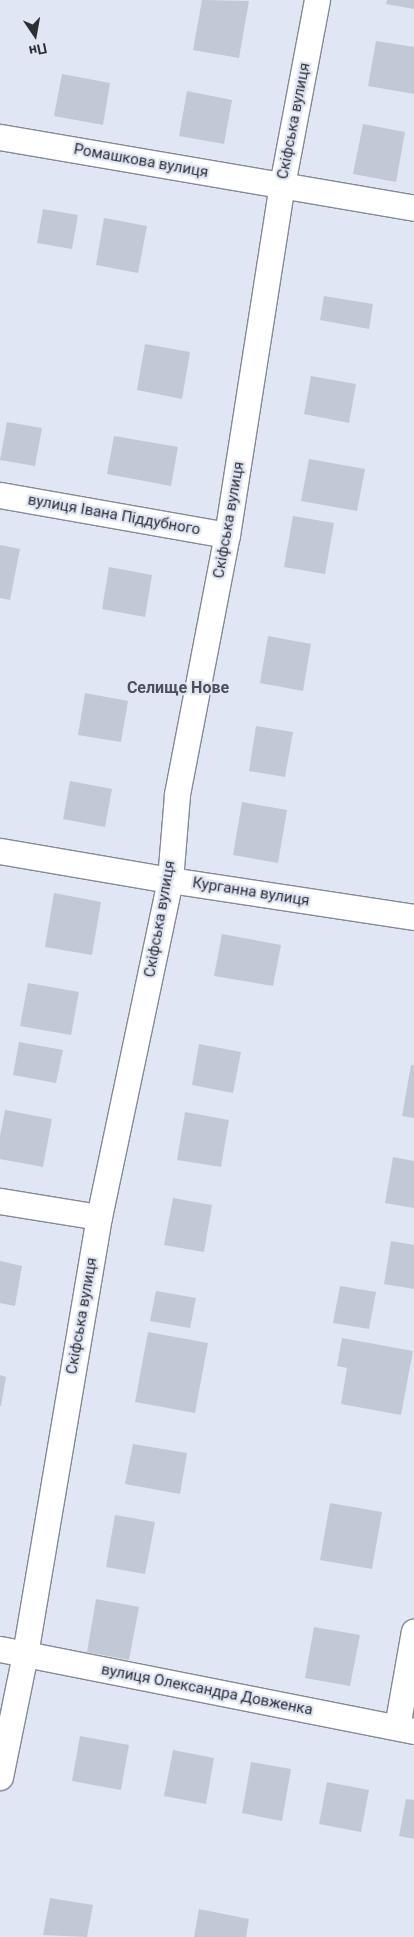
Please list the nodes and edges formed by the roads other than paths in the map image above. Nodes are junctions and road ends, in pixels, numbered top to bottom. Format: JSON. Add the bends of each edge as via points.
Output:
{"nodes":[{"id":1,"x":317,"y":0,"type":"edge"},
{"id":2,"x":0,"y":137,"type":"edge"},
{"id":3,"x":282,"y":186,"type":"junction"},
{"id":4,"x":414,"y":208,"type":"edge"},
{"id":5,"x":0,"y":495,"type":"edge"},
{"id":6,"x":227,"y":535,"type":"junction"},
{"id":7,"x":0,"y":851,"type":"edge"},
{"id":8,"x":170,"y":880,"type":"junction"},
{"id":9,"x":414,"y":918,"type":"edge"},
{"id":10,"x":0,"y":1201,"type":"edge"},
{"id":11,"x":99,"y":1217,"type":"junction"},
{"id":12,"x":414,"y":1631,"type":"edge"},
{"id":13,"x":0,"y":1650,"type":"edge"},
{"id":14,"x":25,"y":1654,"type":"junction"},
{"id":15,"x":406,"y":1729,"type":"edge"},
{"id":16,"x":0,"y":1777,"type":"edge"}],
"edges":[{"from":1,"to":3,"type":"street","name":"Скіфська вулиця"},
{"from":2,"to":3,"type":"street","name":"Ромашкова вулиця"},
{"from":3,"to":4,"type":"street","name":"Ромашкова вулиця"},
{"from":3,"to":6,"type":"street","name":"Скіфська вулиця"},
{"from":5,"to":6,"type":"street","name":"вулиця Івана Піддубного"},
{"from":6,"to":8,"type":"street","name":"Скіфська вулиця","via":[[177,794]]},
{"from":7,"to":8,"type":"street","name":"Курганна вулиця"},
{"from":8,"to":9,"type":"street","name":"Курганна вулиця"},
{"from":8,"to":11,"type":"street","name":"Скіфська вулиця"},
{"from":10,"to":11,"type":"street"},
{"from":11,"to":14,"type":"street","name":"Скіфська вулиця"},
{"from":12,"to":15,"type":"street"},
{"from":13,"to":14,"type":"street","name":"вулиця Олександра Довженка"},
{"from":14,"to":15,"type":"street","name":"вулиця Олександра Довженка"},
{"from":14,"to":16,"type":"street","name":"Скіфська вулиця"}]}
